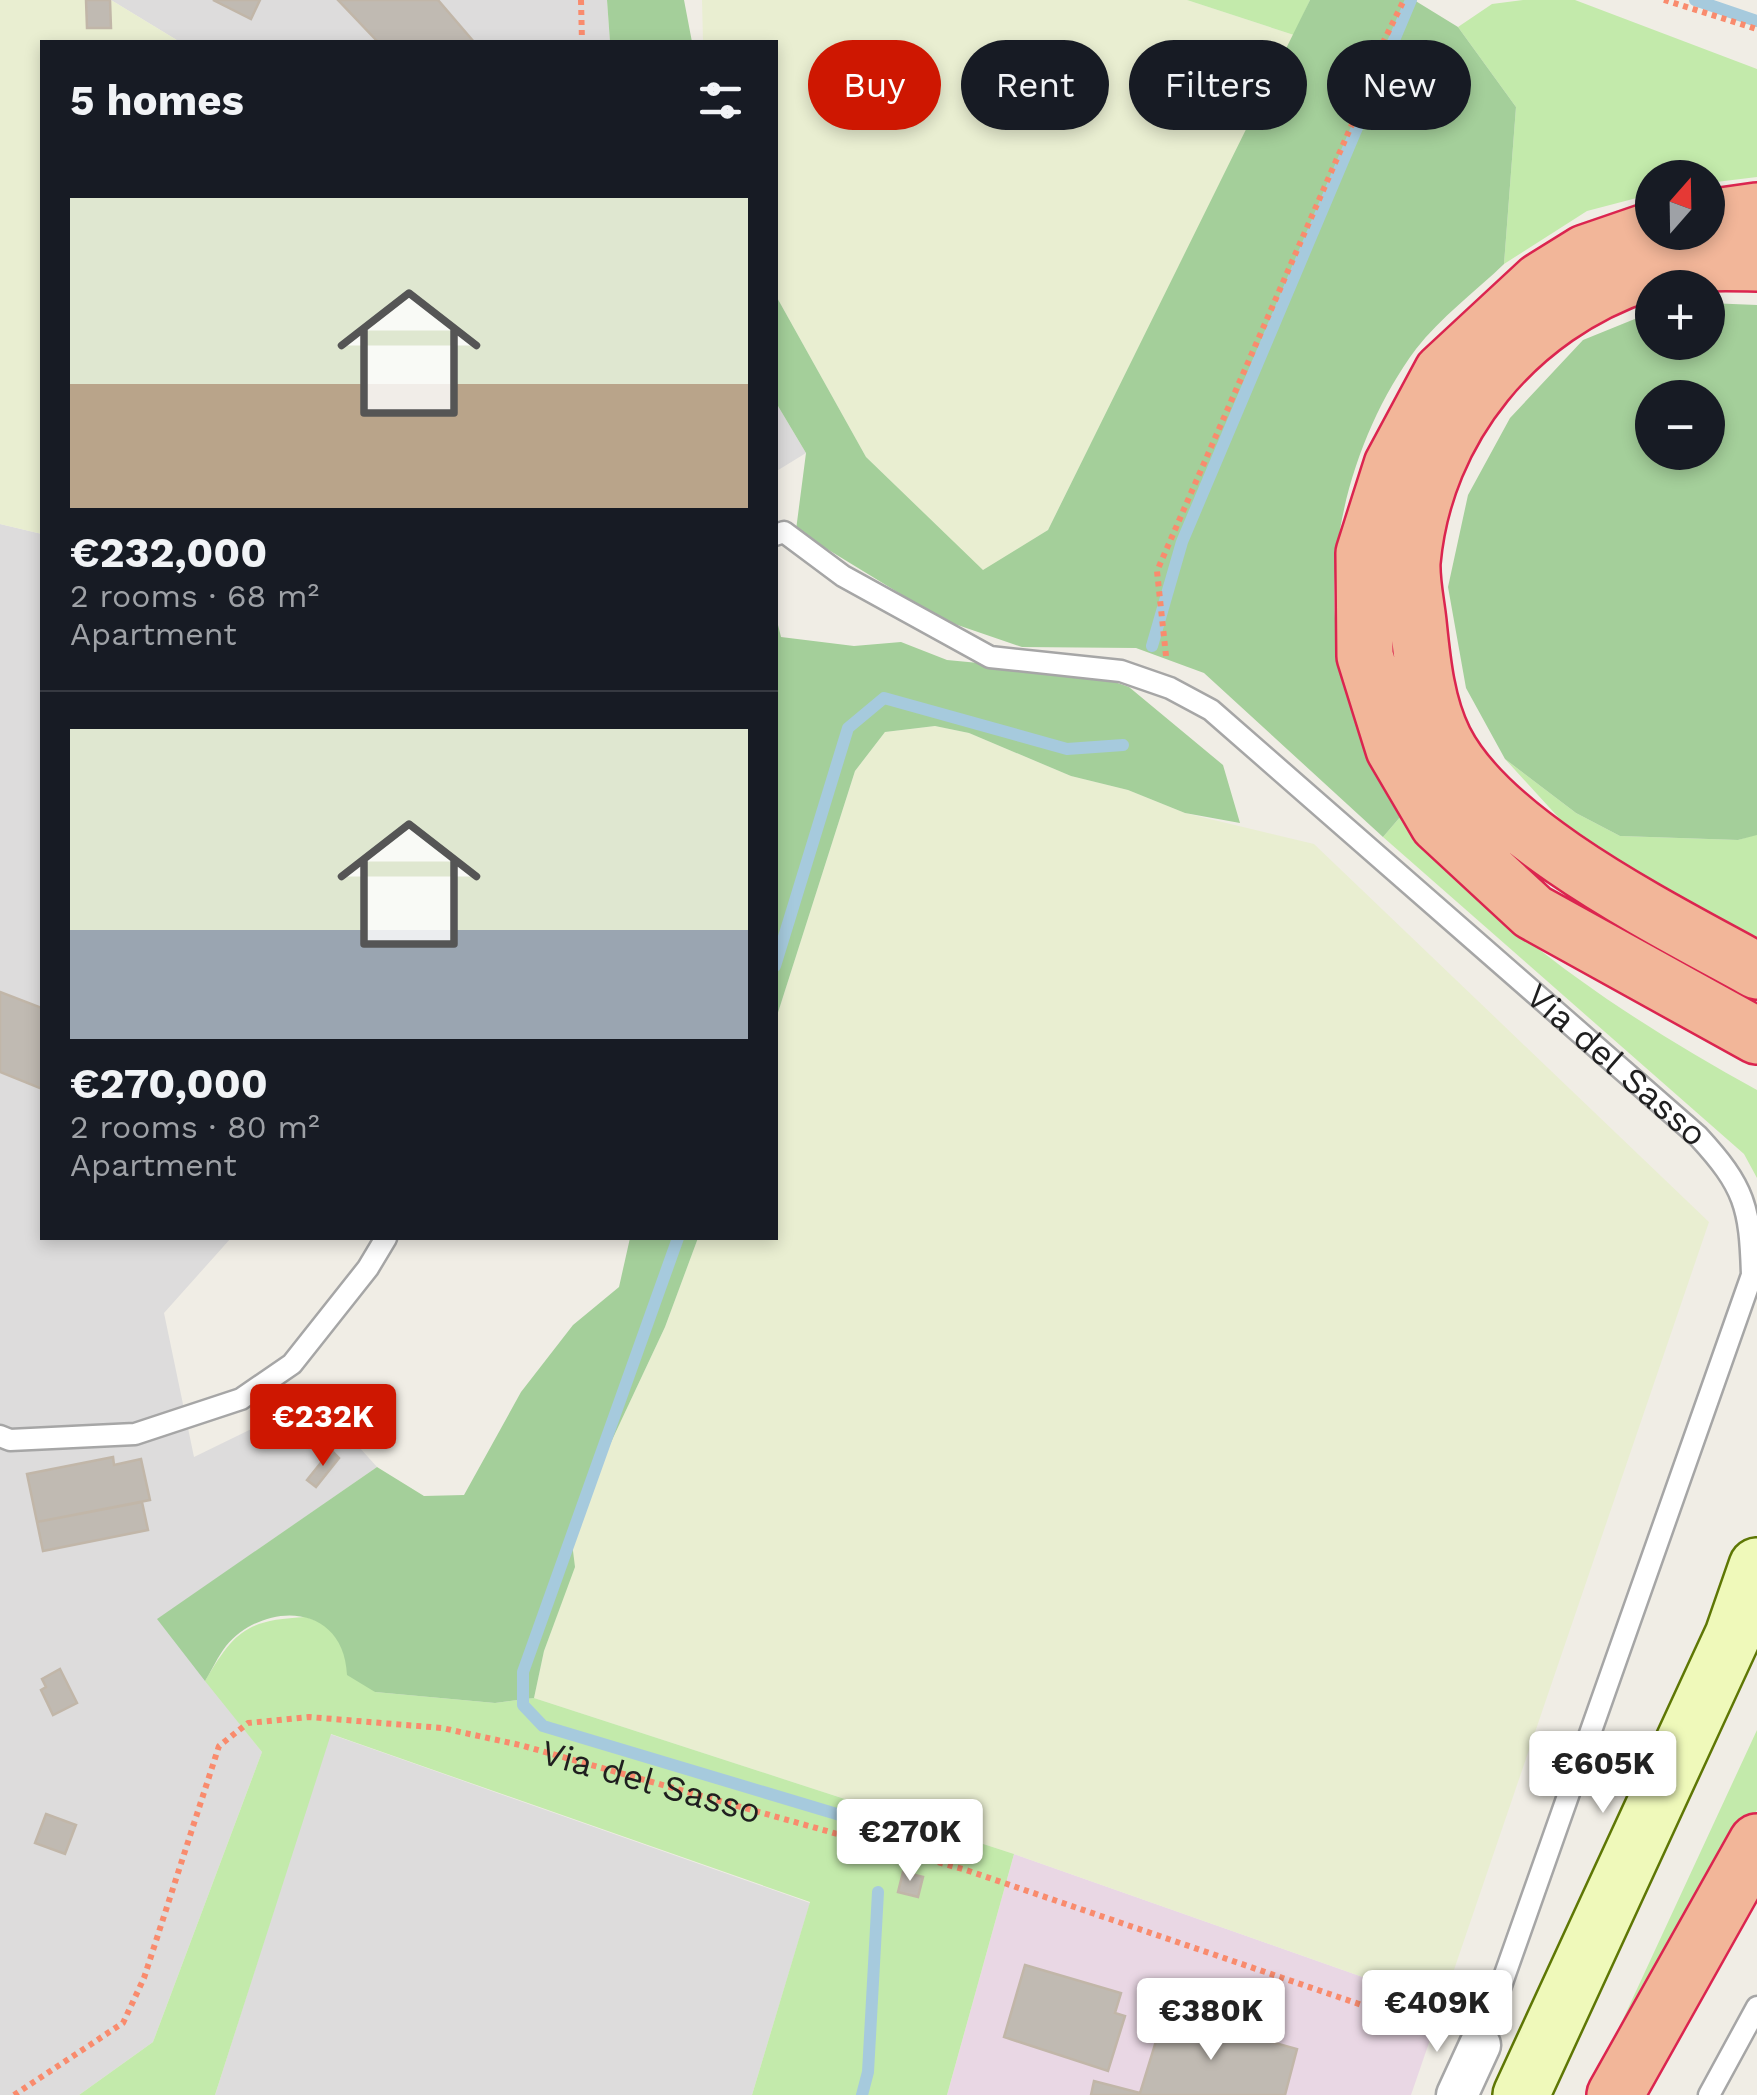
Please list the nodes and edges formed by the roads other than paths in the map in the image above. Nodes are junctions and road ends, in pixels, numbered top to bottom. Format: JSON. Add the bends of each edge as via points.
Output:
{"nodes":[{"id":1,"x":1757,"y":211,"type":"edge"},
{"id":2,"x":1725,"y":216,"type":"edge"},
{"id":3,"x":1635,"y":236,"type":"edge"},
{"id":4,"x":1757,"y":263,"type":"edge"},
{"id":5,"x":778,"y":533,"type":"edge"},
{"id":6,"x":1757,"y":971,"type":"edge"},
{"id":7,"x":1757,"y":1036,"type":"edge"},
{"id":8,"x":385,"y":1240,"type":"edge"},
{"id":9,"x":0,"y":1436,"type":"edge"},
{"id":10,"x":1757,"y":1566,"type":"edge"},
{"id":11,"x":1757,"y":1657,"type":"edge"},
{"id":12,"x":1757,"y":1842,"type":"edge"},
{"id":13,"x":1757,"y":2007,"type":"edge"},
{"id":14,"x":1480,"y":2045,"type":"joint"},
{"id":15,"x":1456,"y":2095,"type":"edge"},
{"id":16,"x":1521,"y":2095,"type":"edge"},
{"id":17,"x":1556,"y":2095,"type":"edge"},
{"id":18,"x":1614,"y":2095,"type":"edge"},
{"id":19,"x":1709,"y":2095,"type":"edge"}],
"edges":[{"from":1,"to":2,"type":"highway"},
{"from":3,"to":7,"type":"highway","via":[[1585,253],[1540,281],[1442,372],[1392,466],[1364,553],[1365,656],[1394,749],[1438,824],[1534,912]]},
{"from":4,"to":6,"type":"highway","via":[[1647,272],[1594,294],[1528,336],[1466,406],[1433,467],[1412,563],[1423,676],[1444,740],[1488,796],[1576,867]]},
{"from":5,"to":14,"type":"lane","name":"Via del Sasso","via":[[990,657],[1121,671],[1210,710],[1730,1171],[1750,1217],[1752,1275]]},
{"from":8,"to":9,"type":"lane","via":[[292,1364],[241,1400],[135,1434]]},
{"from":10,"to":16,"type":"main road","via":[[1732,1636]]},
{"from":11,"to":17,"type":"main road"},
{"from":12,"to":18,"type":"highway"},
{"from":13,"to":19,"type":"lane"},
{"from":14,"to":15,"type":"street","name":"Via del Sasso"}]}
